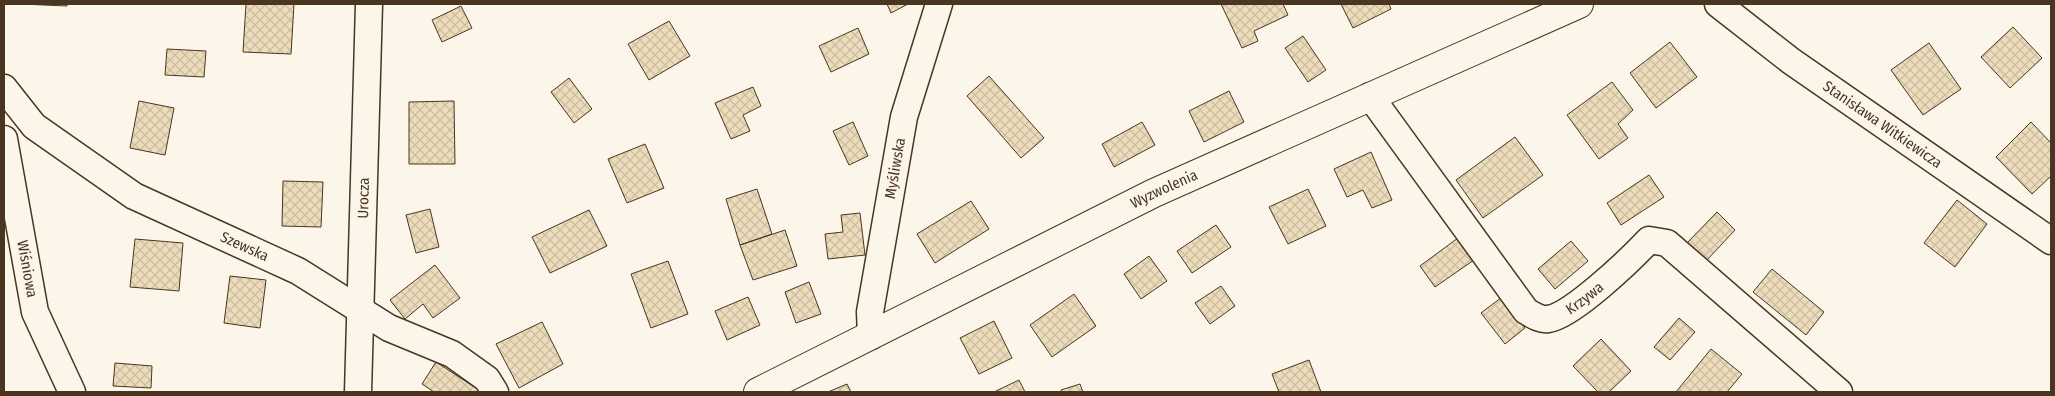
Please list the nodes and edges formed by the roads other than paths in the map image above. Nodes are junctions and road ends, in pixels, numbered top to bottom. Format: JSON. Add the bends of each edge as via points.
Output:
{"nodes":[{"id":1,"x":369,"y":4,"type":"edge"},
{"id":2,"x":939,"y":4,"type":"edge"},
{"id":3,"x":1579,"y":4,"type":"edge"},
{"id":4,"x":1718,"y":4,"type":"edge"},
{"id":5,"x":4,"y":88,"type":"edge"},
{"id":6,"x":1370,"y":96,"type":"junction"},
{"id":7,"x":4,"y":139,"type":"edge"},
{"id":8,"x":2051,"y":241,"type":"edge"},
{"id":9,"x":360,"y":309,"type":"junction"},
{"id":10,"x":872,"y":336,"type":"junction"},
{"id":11,"x":72,"y":392,"type":"edge"},
{"id":12,"x":358,"y":392,"type":"edge"},
{"id":13,"x":495,"y":392,"type":"edge"},
{"id":14,"x":758,"y":392,"type":"edge"},
{"id":15,"x":1840,"y":392,"type":"edge"}],
"edges":[{"from":1,"to":9,"type":"street","name":"Urocza"},
{"from":2,"to":10,"type":"street","name":"Myśliwska","via":[[904,117],[870,312]]},
{"from":3,"to":6,"type":"street","name":"Wyzwolenia"},
{"from":4,"to":8,"type":"street","name":"Stanisława Witkiewicza","via":[[1791,61]]},
{"from":5,"to":9,"type":"street","name":"Szewska","via":[[34,126],[134,196],[298,271]]},
{"from":6,"to":10,"type":"street","name":"Wyzwolenia","via":[[1154,193]]},
{"from":6,"to":15,"type":"street","name":"Krzywa","via":[[1526,312],[1546,319],[1559,316],[1593,292],[1649,240],[1666,243]]},
{"from":7,"to":11,"type":"street","name":"Wiśniowa","via":[[35,312]]},
{"from":9,"to":12,"type":"street","name":"Urocza"},
{"from":9,"to":13,"type":"street","name":"Szewska","via":[[389,328],[452,354],[487,380]]},
{"from":10,"to":14,"type":"street","name":"Wyzwolenia"}]}
